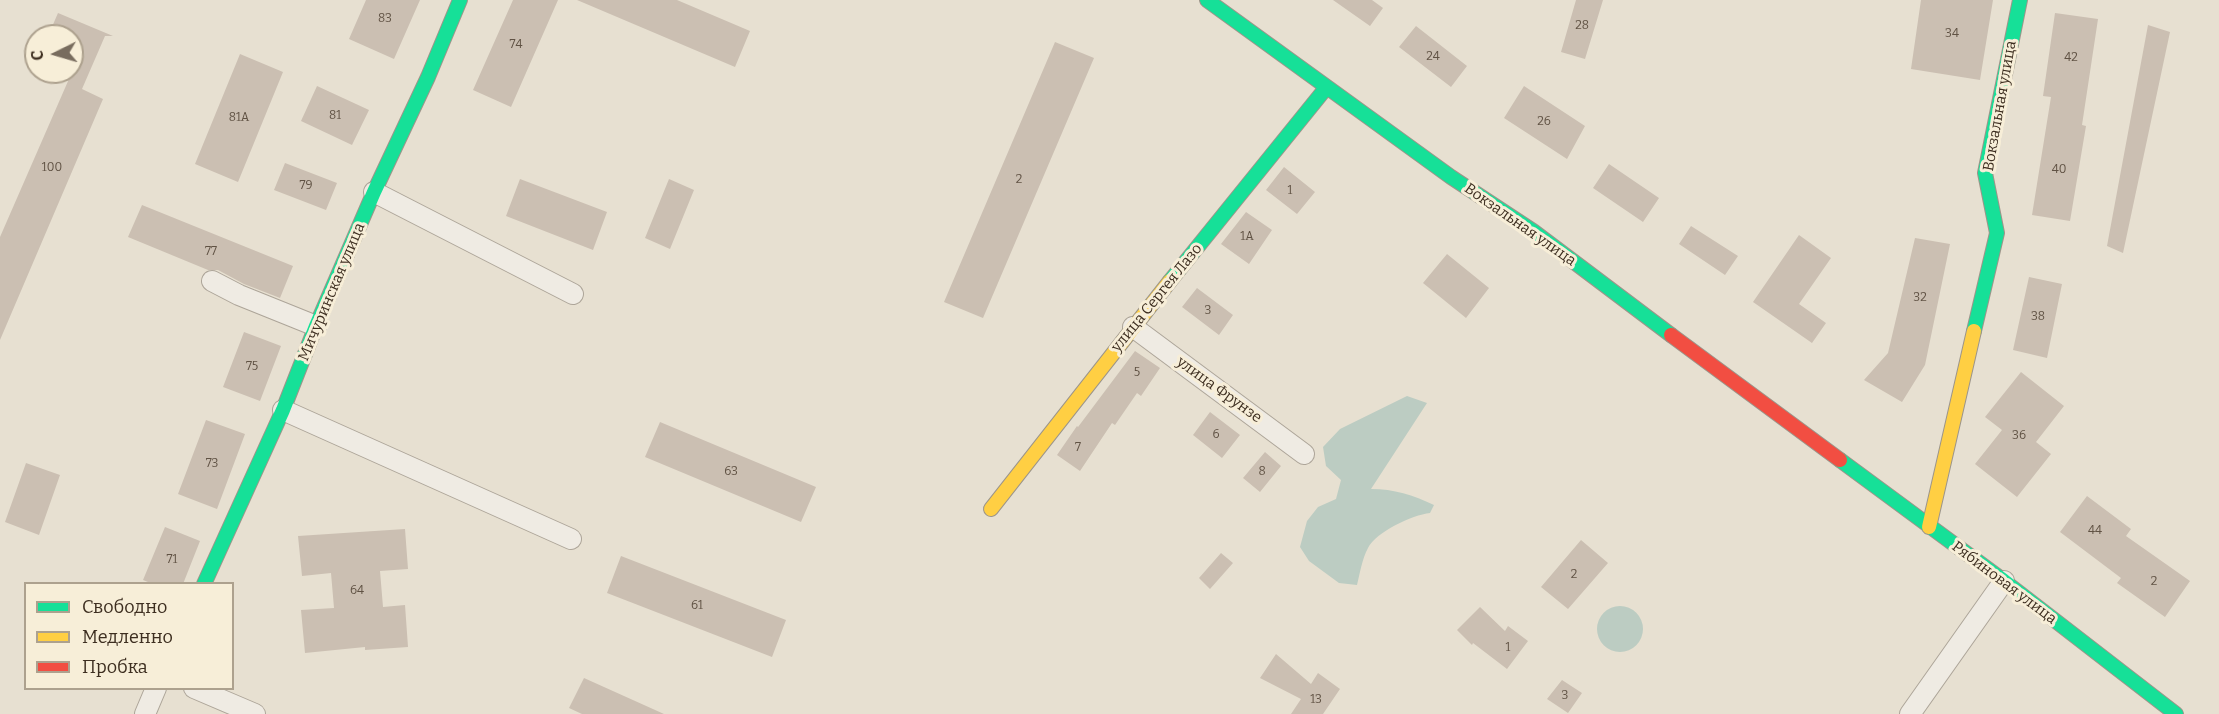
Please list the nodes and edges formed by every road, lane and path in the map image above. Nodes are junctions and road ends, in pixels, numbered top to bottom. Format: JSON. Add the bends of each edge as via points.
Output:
{"nodes":[{"id":1,"x":460,"y":0,"type":"edge"},
{"id":2,"x":1207,"y":0,"type":"edge"},
{"id":3,"x":2020,"y":0,"type":"edge"},
{"id":4,"x":1326,"y":88,"type":"junction"},
{"id":5,"x":374,"y":192,"type":"junction"},
{"id":6,"x":212,"y":281,"type":"dead end"},
{"id":7,"x":573,"y":294,"type":"dead end"},
{"id":8,"x":316,"y":326,"type":"junction"},
{"id":9,"x":1133,"y":327,"type":"junction"},
{"id":10,"x":283,"y":410,"type":"junction"},
{"id":11,"x":1831,"y":453,"type":"joint"},
{"id":12,"x":1304,"y":454,"type":"dead end"},
{"id":13,"x":992,"y":509,"type":"dead end"},
{"id":14,"x":1929,"y":527,"type":"junction"},
{"id":15,"x":571,"y":539,"type":"dead end"},
{"id":16,"x":2004,"y":581,"type":"junction"},
{"id":17,"x":205,"y":582,"type":"edge"},
{"id":18,"x":155,"y":690,"type":"edge"},
{"id":19,"x":199,"y":690,"type":"edge"},
{"id":20,"x":145,"y":714,"type":"edge"},
{"id":21,"x":255,"y":714,"type":"edge"},
{"id":22,"x":1910,"y":714,"type":"edge"},
{"id":23,"x":2176,"y":714,"type":"edge"}],
"edges":[{"from":1,"to":5,"type":"street","name":"Мичуринская улица"},
{"from":2,"to":4,"type":"street","name":"Вокзальная улица"},
{"from":3,"to":14,"type":"street","name":"Вокзальная улица","via":[[1985,173],[1997,233]]},
{"from":4,"to":9,"type":"street","name":"улица Сергея Лазо"},
{"from":4,"to":11,"type":"street","name":"Вокзальная улица","via":[[1533,231]]},
{"from":5,"to":7,"type":"street"},
{"from":5,"to":8,"type":"street","name":"Мичуринская улица"},
{"from":6,"to":8,"type":"street"},
{"from":8,"to":10,"type":"street","name":"Мичуринская улица"},
{"from":9,"to":12,"type":"street","name":"улица Фрунзе"},
{"from":9,"to":13,"type":"street","name":"улица Сергея Лазо"},
{"from":10,"to":15,"type":"street"},
{"from":10,"to":17,"type":"street","name":"Мичуринская улица"},
{"from":11,"to":14,"type":"street","name":"Рябиновая улица"},
{"from":14,"to":16,"type":"street","name":"Рябиновая улица"},
{"from":16,"to":22,"type":"street"},
{"from":16,"to":23,"type":"street","name":"Рябиновая улица"},
{"from":18,"to":20,"type":"street"},
{"from":19,"to":21,"type":"street"}]}
